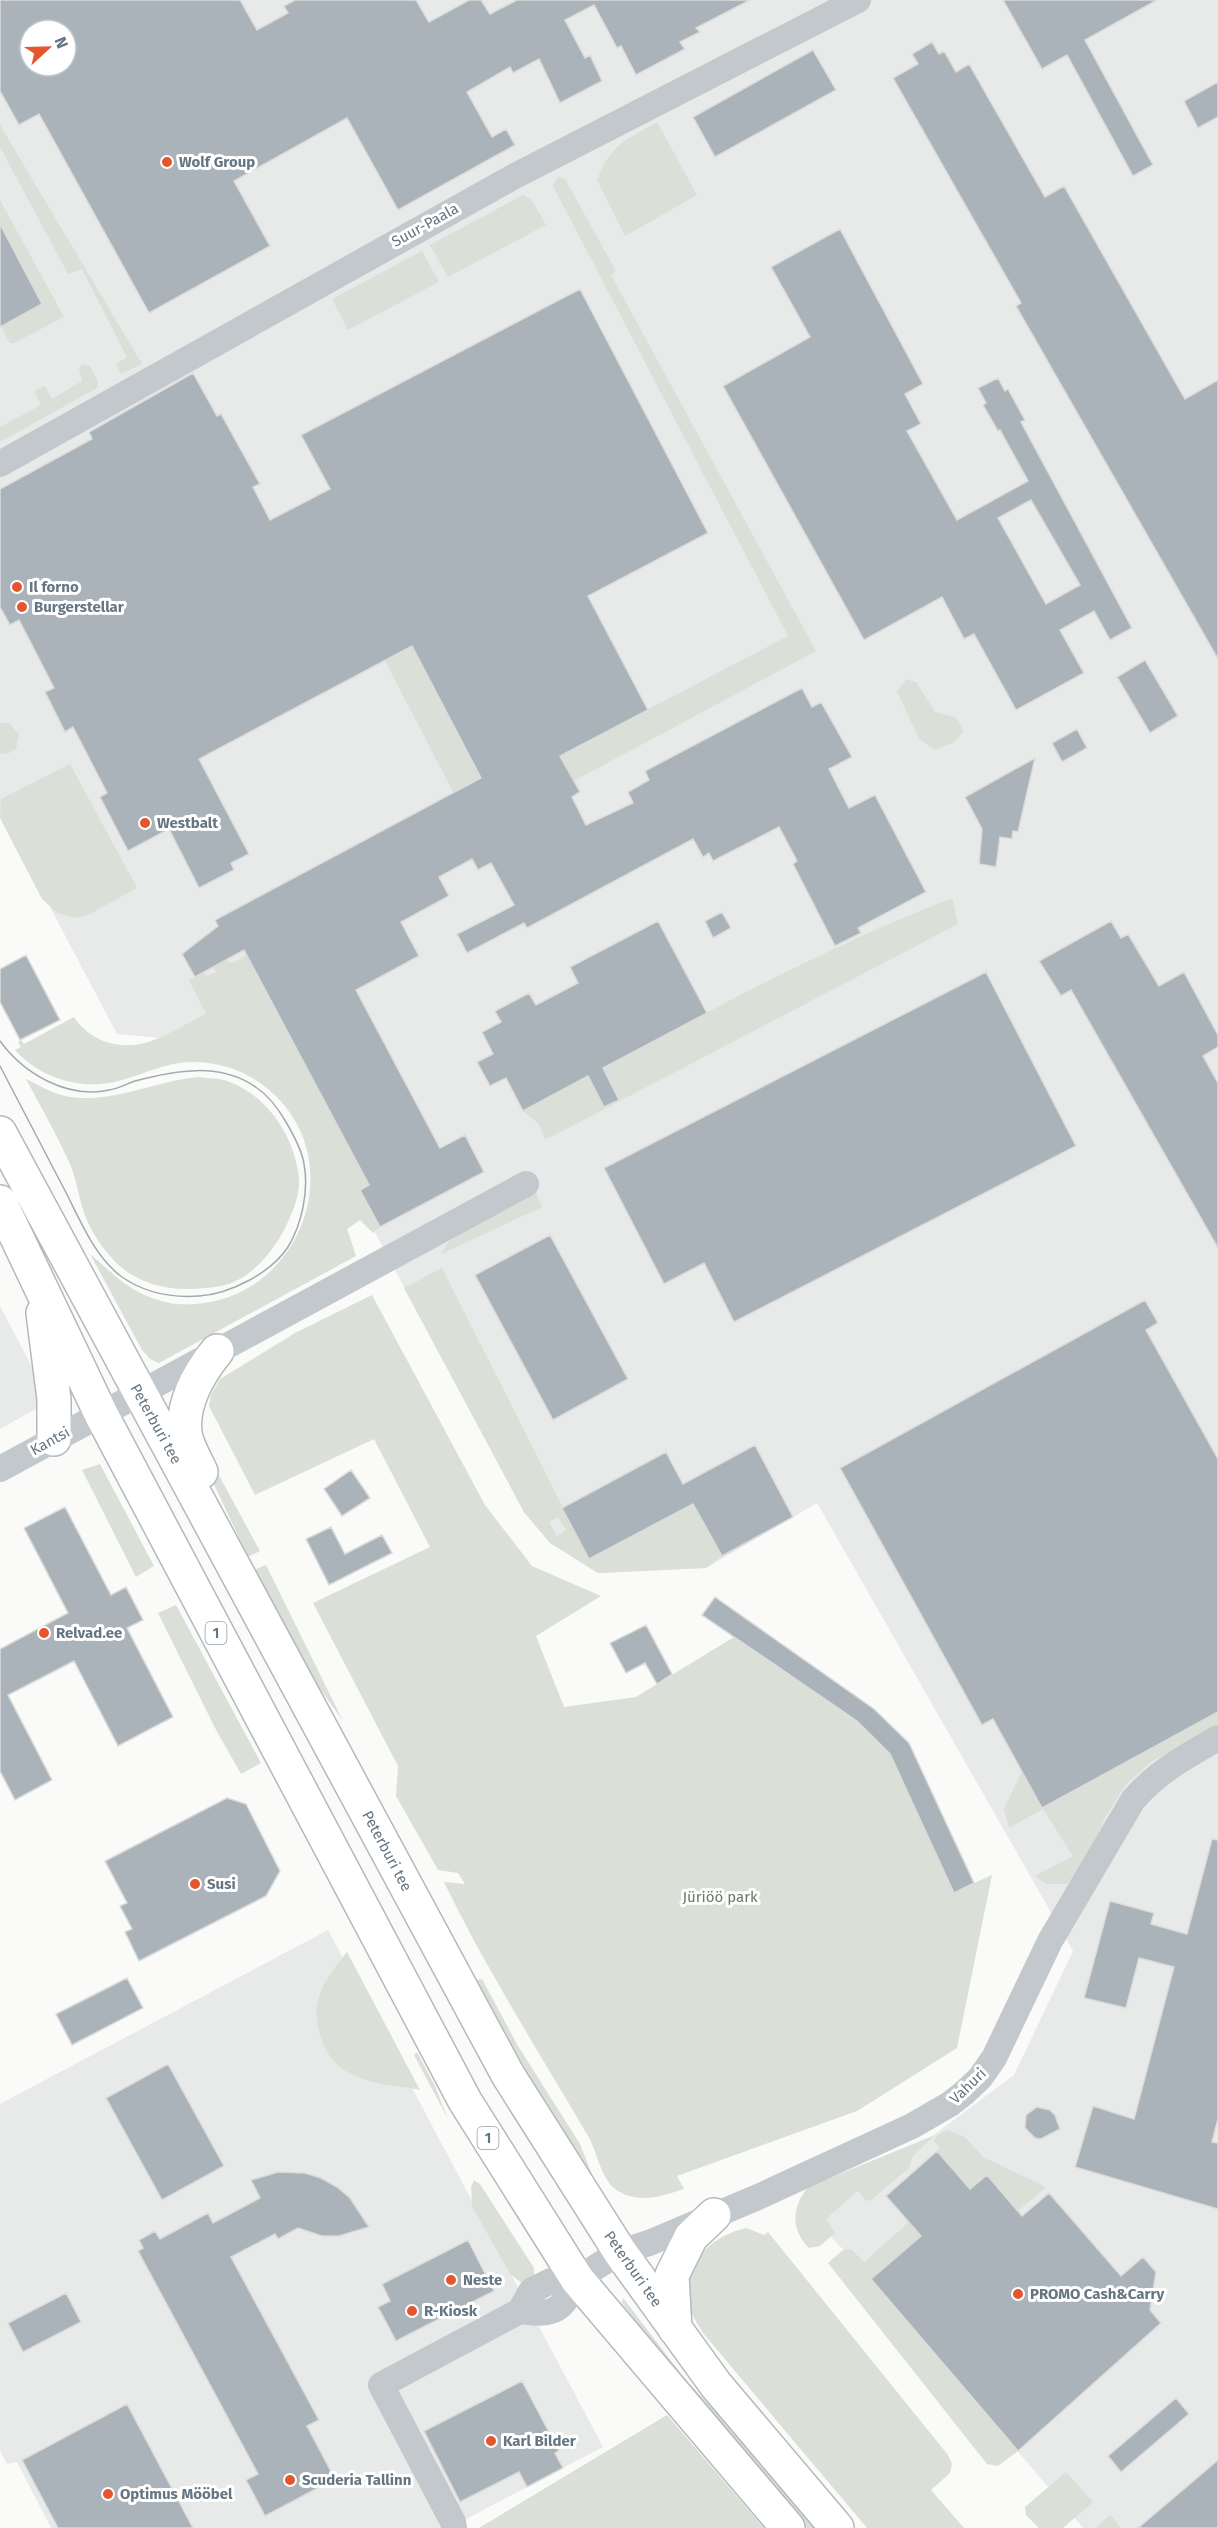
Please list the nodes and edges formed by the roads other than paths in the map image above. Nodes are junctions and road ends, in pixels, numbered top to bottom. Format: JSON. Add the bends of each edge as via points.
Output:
{"nodes":[{"id":1,"x":858,"y":0,"type":"edge"},
{"id":2,"x":0,"y":464,"type":"edge"},
{"id":3,"x":0,"y":1133,"type":"edge"},
{"id":4,"x":526,"y":1184,"type":"dead end"},
{"id":5,"x":0,"y":1202,"type":"edge"},
{"id":6,"x":36,"y":1272,"type":"junction"},
{"id":7,"x":217,"y":1351,"type":"junction"},
{"id":8,"x":139,"y":1393,"type":"junction"},
{"id":9,"x":101,"y":1414,"type":"junction"},
{"id":10,"x":54,"y":1439,"type":"junction"},
{"id":11,"x":0,"y":1469,"type":"edge"},
{"id":12,"x":237,"y":1573,"type":"junction"},
{"id":13,"x":1218,"y":1738,"type":"edge"},
{"id":14,"x":714,"y":2215,"type":"junction"},
{"id":15,"x":620,"y":2252,"type":"junction"},
{"id":16,"x":577,"y":2279,"type":"junction"},
{"id":17,"x":675,"y":2329,"type":"junction"},
{"id":18,"x":454,"y":2528,"type":"edge"},
{"id":19,"x":788,"y":2528,"type":"edge"},
{"id":20,"x":837,"y":2528,"type":"edge"}],
"edges":[{"from":1,"to":2,"type":"street","name":"Suur-Paala","via":[[503,182]]},
{"from":3,"to":8,"type":"highway","name":"Peterburi tee"},
{"from":4,"to":7,"type":"street","name":"Kantsi"},
{"from":5,"to":6,"type":"highway","number":"1"},
{"from":6,"to":9,"type":"highway","number":"1"},
{"from":6,"to":10,"type":"highway","via":[[54,1399]]},
{"from":7,"to":8,"type":"street","name":"Kantsi"},
{"from":7,"to":12,"type":"highway","via":[[193,1388],[186,1415],[186,1437]]},
{"from":8,"to":9,"type":"street","name":"Kantsi"},
{"from":8,"to":12,"type":"highway","name":"Peterburi tee"},
{"from":9,"to":10,"type":"street","name":"Kantsi"},
{"from":9,"to":16,"type":"highway","number":"1","via":[[465,2101]]},
{"from":10,"to":11,"type":"street","name":"Kantsi"},
{"from":12,"to":15,"type":"highway","name":"Peterburi tee","via":[[508,2075]]},
{"from":13,"to":14,"type":"street","name":"Vahuri","via":[[1151,1779],[1133,1800],[1050,1941],[994,2058],[980,2078],[950,2104],[912,2126]]},
{"from":14,"to":15,"type":"street","name":"Vahuri"},
{"from":14,"to":17,"type":"highway","via":[[691,2237],[672,2275]]},
{"from":15,"to":16,"type":"street","name":"Vahuri"},
{"from":15,"to":17,"type":"highway","name":"Peterburi tee"},
{"from":16,"to":18,"type":"street","via":[[550,2281],[531,2290],[520,2311],[381,2385]]},
{"from":16,"to":19,"type":"highway","number":"1"},
{"from":17,"to":20,"type":"highway","name":"Peterburi tee","via":[[716,2385]]}]}
